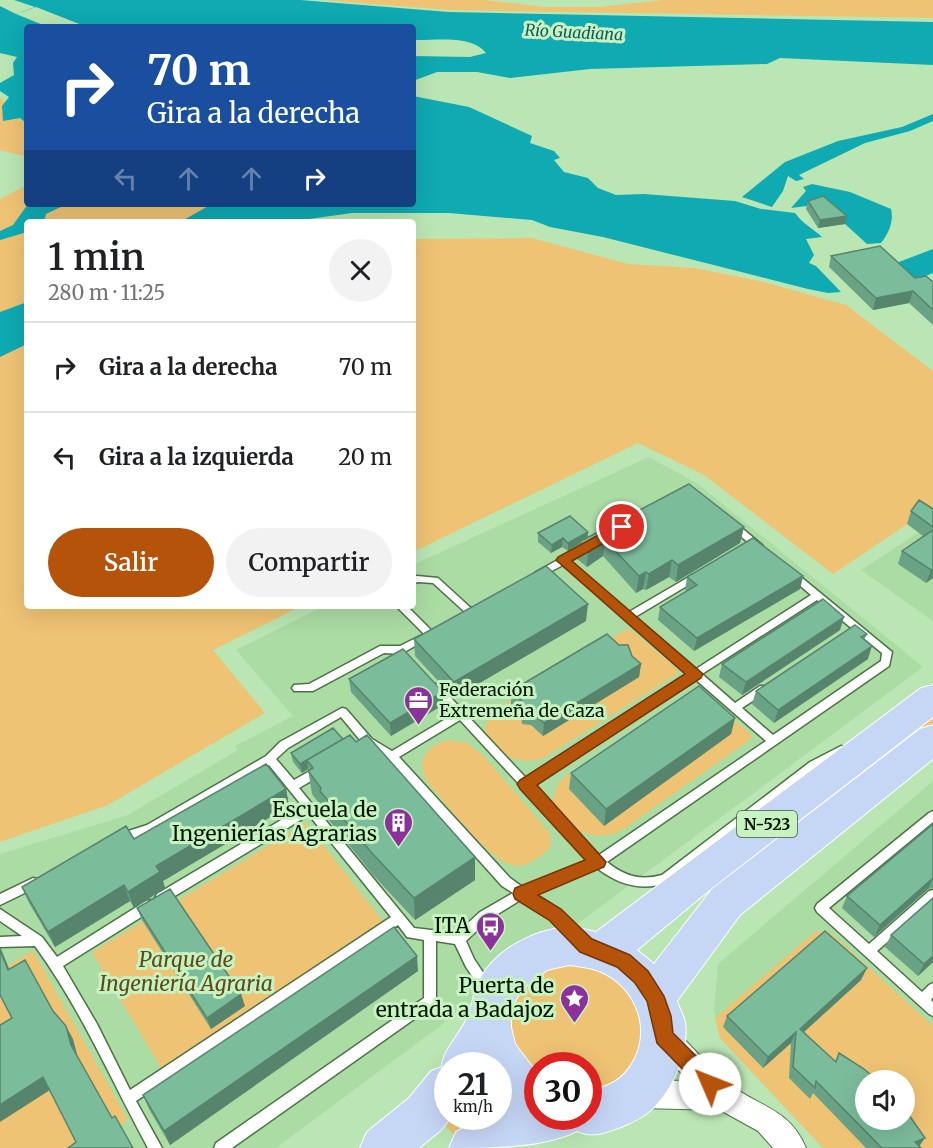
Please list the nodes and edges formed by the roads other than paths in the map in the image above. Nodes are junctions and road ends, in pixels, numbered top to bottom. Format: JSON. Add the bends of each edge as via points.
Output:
{"nodes":[{"id":1,"x":726,"y":520,"type":"edge"},
{"id":2,"x":753,"y":542,"type":"junction"},
{"id":3,"x":593,"y":543,"type":"edge"},
{"id":4,"x":743,"y":548,"type":"edge"},
{"id":5,"x":771,"y":557,"type":"edge"},
{"id":6,"x":563,"y":560,"type":"junction"},
{"id":7,"x":780,"y":565,"type":"edge"},
{"id":8,"x":705,"y":570,"type":"edge"},
{"id":9,"x":532,"y":577,"type":"edge"},
{"id":10,"x":416,"y":579,"type":"edge"},
{"id":11,"x":817,"y":595,"type":"junction"},
{"id":12,"x":480,"y":606,"type":"edge"},
{"id":13,"x":404,"y":609,"type":"edge"},
{"id":14,"x":470,"y":612,"type":"junction"},
{"id":15,"x":629,"y":616,"type":"junction"},
{"id":16,"x":460,"y":618,"type":"edge"},
{"id":17,"x":440,"y":629,"type":"edge"},
{"id":18,"x":430,"y":634,"type":"junction"},
{"id":19,"x":696,"y":674,"type":"junction"},
{"id":20,"x":431,"y":683,"type":"edge"},
{"id":21,"x":772,"y":683,"type":"edge"},
{"id":22,"x":297,"y":688,"type":"dead end"},
{"id":23,"x":735,"y":708,"type":"junction"},
{"id":24,"x":930,"y":714,"type":"edge"},
{"id":25,"x":461,"y":715,"type":"junction"},
{"id":26,"x":773,"y":741,"type":"junction"},
{"id":27,"x":392,"y":756,"type":"junction"},
{"id":28,"x":270,"y":759,"type":"junction"},
{"id":29,"x":330,"y":764,"type":"edge"},
{"id":30,"x":525,"y":784,"type":"junction"},
{"id":31,"x":293,"y":786,"type":"junction"},
{"id":32,"x":311,"y":808,"type":"junction"},
{"id":33,"x":933,"y":816,"type":"edge"},
{"id":34,"x":106,"y":845,"type":"edge"},
{"id":35,"x":598,"y":862,"type":"junction"},
{"id":36,"x":42,"y":878,"type":"edge"},
{"id":37,"x":521,"y":894,"type":"junction"},
{"id":38,"x":933,"y":896,"type":"edge"},
{"id":39,"x":0,"y":900,"type":"edge"},
{"id":40,"x":0,"y":914,"type":"edge"},
{"id":41,"x":399,"y":918,"type":"junction"},
{"id":42,"x":430,"y":935,"type":"junction"},
{"id":43,"x":459,"y":939,"type":"junction"},
{"id":44,"x":38,"y":941,"type":"junction"},
{"id":45,"x":0,"y":942,"type":"edge"},
{"id":46,"x":594,"y":948,"type":"junction"},
{"id":47,"x":869,"y":951,"type":"junction"},
{"id":48,"x":55,"y":964,"type":"junction"},
{"id":49,"x":933,"y":989,"type":"edge"},
{"id":50,"x":655,"y":996,"type":"junction"},
{"id":51,"x":922,"y":1000,"type":"junction"},
{"id":52,"x":933,"y":1010,"type":"edge"},
{"id":53,"x":491,"y":1011,"type":"junction"},
{"id":54,"x":664,"y":1037,"type":"junction"},
{"id":55,"x":470,"y":1052,"type":"edge"},
{"id":56,"x":524,"y":1093,"type":"edge"},
{"id":57,"x":637,"y":1094,"type":"junction"},
{"id":58,"x":723,"y":1096,"type":"junction"},
{"id":59,"x":128,"y":1099,"type":"junction"},
{"id":60,"x":434,"y":1103,"type":"edge"},
{"id":61,"x":602,"y":1110,"type":"edge"},
{"id":62,"x":524,"y":1124,"type":"edge"},
{"id":63,"x":155,"y":1148,"type":"edge"},
{"id":64,"x":221,"y":1148,"type":"edge"},
{"id":65,"x":383,"y":1148,"type":"edge"},
{"id":66,"x":472,"y":1148,"type":"edge"},
{"id":67,"x":792,"y":1148,"type":"edge"}],
"edges":[{"from":1,"to":2,"type":"lane"},
{"from":2,"to":4,"type":"lane"},
{"from":2,"to":5,"type":"lane"},
{"from":3,"to":6,"type":"lane"},
{"from":6,"to":9,"type":"lane"},
{"from":6,"to":15,"type":"lane"},
{"from":7,"to":11,"type":"lane"},
{"from":8,"to":15,"type":"lane"},
{"from":10,"to":14,"type":"lane","via":[[435,580]]},
{"from":11,"to":19,"type":"lane"},
{"from":11,"to":26,"type":"lane","via":[[851,630],[887,652],[886,663]]},
{"from":12,"to":14,"type":"lane"},
{"from":13,"to":18,"type":"lane"},
{"from":14,"to":16,"type":"lane"},
{"from":15,"to":19,"type":"lane"},
{"from":17,"to":18,"type":"lane"},
{"from":18,"to":22,"type":"lane","via":[[404,654],[383,649],[310,688]]},
{"from":19,"to":23,"type":"lane"},
{"from":19,"to":30,"type":"lane"},
{"from":20,"to":25,"type":"lane"},
{"from":21,"to":23,"type":"lane"},
{"from":23,"to":26,"type":"lane"},
{"from":24,"to":35,"type":"lane","via":[[814,765],[665,879],[651,884],[627,881]]},
{"from":24,"to":46,"type":"highway","number":"N-523","via":[[698,876],[649,917]]},
{"from":24,"to":50,"type":"highway","number":"N-523","via":[[726,902]]},
{"from":25,"to":27,"type":"lane"},
{"from":25,"to":30,"type":"lane"},
{"from":26,"to":35,"type":"lane"},
{"from":27,"to":28,"type":"lane","via":[[363,745],[342,712],[284,745]]},
{"from":27,"to":37,"type":"lane","via":[[496,872]]},
{"from":28,"to":31,"type":"lane"},
{"from":28,"to":34,"type":"lane","via":[[150,829]]},
{"from":29,"to":31,"type":"lane"},
{"from":30,"to":35,"type":"lane"},
{"from":31,"to":32,"type":"lane"},
{"from":32,"to":41,"type":"lane"},
{"from":32,"to":48,"type":"lane"},
{"from":33,"to":47,"type":"lane","via":[[821,908]]},
{"from":35,"to":37,"type":"lane"},
{"from":36,"to":39,"type":"lane"},
{"from":37,"to":43,"type":"lane","via":[[484,916]]},
{"from":37,"to":46,"type":"lane","via":[[555,915]]},
{"from":38,"to":47,"type":"lane"},
{"from":40,"to":44,"type":"lane"},
{"from":41,"to":42,"type":"lane","via":[[411,933]]},
{"from":41,"to":59,"type":"lane"},
{"from":42,"to":43,"type":"lane"},
{"from":42,"to":64,"type":"lane","via":[[430,1001]]},
{"from":43,"to":53,"type":"lane"},
{"from":44,"to":45,"type":"lane"},
{"from":44,"to":48,"type":"lane"},
{"from":46,"to":50,"type":"highway","via":[[623,961]]},
{"from":46,"to":53,"type":"highway","via":[[562,945],[519,962],[503,979]]},
{"from":47,"to":51,"type":"lane"},
{"from":48,"to":59,"type":"lane"},
{"from":49,"to":51,"type":"lane"},
{"from":50,"to":54,"type":"highway"},
{"from":51,"to":52,"type":"lane"},
{"from":53,"to":55,"type":"highway"},
{"from":53,"to":56,"type":"highway","via":[[493,1048],[504,1072]]},
{"from":54,"to":57,"type":"highway","via":[[661,1058]]},
{"from":54,"to":58,"type":"street"},
{"from":57,"to":58,"type":"street"},
{"from":57,"to":61,"type":"highway","via":[[618,1106]]},
{"from":58,"to":67,"type":"street","via":[[768,1121]]},
{"from":59,"to":63,"type":"lane"},
{"from":60,"to":65,"type":"highway"},
{"from":62,"to":66,"type":"highway"}]}
